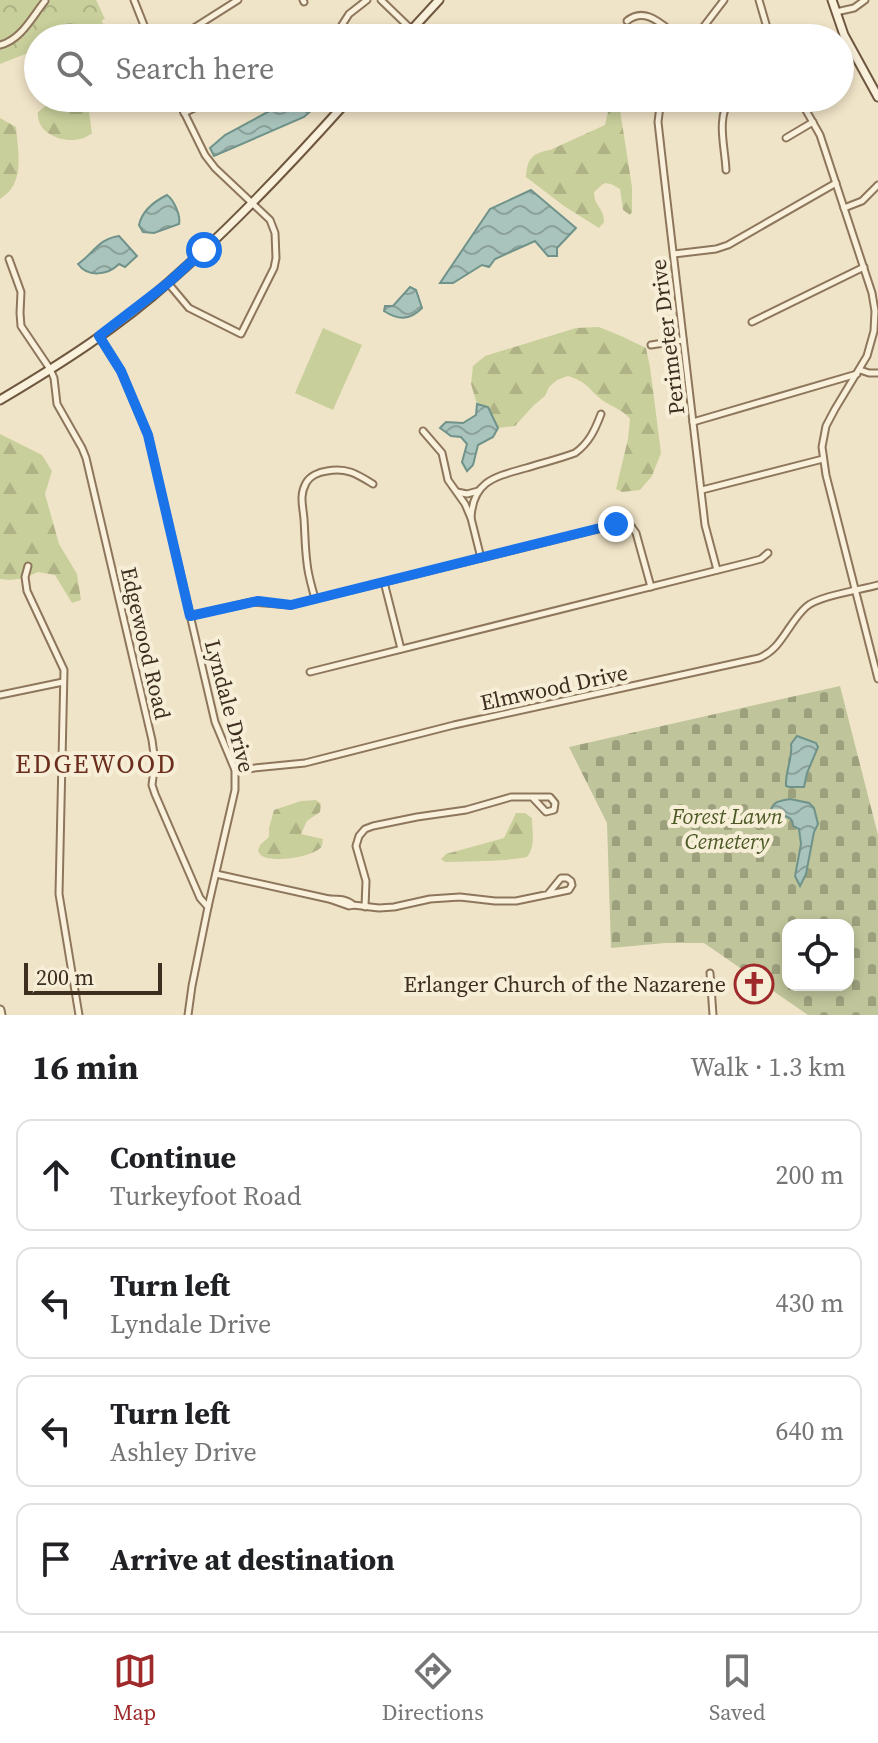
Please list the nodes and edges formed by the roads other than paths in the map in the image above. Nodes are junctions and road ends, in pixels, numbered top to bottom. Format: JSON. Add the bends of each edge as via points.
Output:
{"nodes":[{"id":1,"x":134,"y":0,"type":"edge"},
{"id":2,"x":223,"y":0,"type":"edge"},
{"id":3,"x":238,"y":0,"type":"edge"},
{"id":4,"x":367,"y":0,"type":"edge"},
{"id":5,"x":381,"y":0,"type":"edge"},
{"id":6,"x":439,"y":0,"type":"edge"},
{"id":7,"x":724,"y":0,"type":"edge"},
{"id":8,"x":759,"y":0,"type":"edge"},
{"id":9,"x":832,"y":0,"type":"edge"},
{"id":10,"x":865,"y":0,"type":"edge"},
{"id":11,"x":45,"y":1,"type":"edge"},
{"id":12,"x":227,"y":7,"type":"junction"},
{"id":13,"x":836,"y":12,"type":"junction"},
{"id":14,"x":627,"y":21,"type":"dead end"},
{"id":15,"x":27,"y":24,"type":"edge"},
{"id":16,"x":143,"y":24,"type":"edge"},
{"id":17,"x":200,"y":24,"type":"edge"},
{"id":18,"x":343,"y":24,"type":"edge"},
{"id":19,"x":406,"y":24,"type":"edge"},
{"id":20,"x":417,"y":24,"type":"edge"},
{"id":21,"x":659,"y":24,"type":"edge"},
{"id":22,"x":706,"y":24,"type":"edge"},
{"id":23,"x":766,"y":24,"type":"edge"},
{"id":24,"x":840,"y":24,"type":"edge"},
{"id":25,"x":24,"y":28,"type":"edge"},
{"id":26,"x":0,"y":45,"type":"edge"},
{"id":27,"x":854,"y":53,"type":"edge"},
{"id":28,"x":878,"y":97,"type":"edge"},
{"id":29,"x":337,"y":112,"type":"edge"},
{"id":30,"x":659,"y":112,"type":"edge"},
{"id":31,"x":724,"y":112,"type":"edge"},
{"id":32,"x":807,"y":112,"type":"edge"},
{"id":33,"x":184,"y":113,"type":"edge"},
{"id":34,"x":813,"y":122,"type":"junction"},
{"id":35,"x":786,"y":138,"type":"dead end"},
{"id":36,"x":726,"y":170,"type":"dead end"},
{"id":37,"x":836,"y":183,"type":"junction"},
{"id":38,"x":878,"y":185,"type":"edge"},
{"id":39,"x":253,"y":204,"type":"junction"},
{"id":40,"x":844,"y":208,"type":"junction"},
{"id":41,"x":674,"y":254,"type":"junction"},
{"id":42,"x":9,"y":259,"type":"dead end"},
{"id":43,"x":864,"y":267,"type":"junction"},
{"id":44,"x":168,"y":283,"type":"junction"},
{"id":45,"x":752,"y":322,"type":"dead end"},
{"id":46,"x":99,"y":336,"type":"junction"},
{"id":47,"x":683,"y":340,"type":"junction"},
{"id":48,"x":651,"y":345,"type":"dead end"},
{"id":49,"x":50,"y":369,"type":"junction"},
{"id":50,"x":859,"y":372,"type":"junction"},
{"id":51,"x":878,"y":373,"type":"edge"},
{"id":52,"x":842,"y":378,"type":"junction"},
{"id":53,"x":849,"y":388,"type":"junction"},
{"id":54,"x":0,"y":400,"type":"edge"},
{"id":55,"x":601,"y":414,"type":"dead end"},
{"id":56,"x":693,"y":422,"type":"junction"},
{"id":57,"x":423,"y":431,"type":"dead end"},
{"id":58,"x":823,"y":459,"type":"junction"},
{"id":59,"x":373,"y":484,"type":"dead end"},
{"id":60,"x":702,"y":490,"type":"junction"},
{"id":61,"x":456,"y":491,"type":"junction"},
{"id":62,"x":478,"y":491,"type":"junction"},
{"id":63,"x":471,"y":518,"type":"junction"},
{"id":64,"x":768,"y":553,"type":"dead end"},
{"id":65,"x":481,"y":558,"type":"junction"},
{"id":66,"x":28,"y":566,"type":"dead end"},
{"id":67,"x":717,"y":570,"type":"junction"},
{"id":68,"x":384,"y":582,"type":"junction"},
{"id":69,"x":878,"y":585,"type":"edge"},
{"id":70,"x":651,"y":587,"type":"junction"},
{"id":71,"x":856,"y":591,"type":"junction"},
{"id":72,"x":315,"y":599,"type":"junction"},
{"id":73,"x":190,"y":616,"type":"junction"},
{"id":74,"x":401,"y":649,"type":"junction"},
{"id":75,"x":310,"y":672,"type":"dead end"},
{"id":76,"x":878,"y":679,"type":"edge"},
{"id":77,"x":63,"y":682,"type":"junction"},
{"id":78,"x":0,"y":695,"type":"edge"},
{"id":79,"x":235,"y":770,"type":"junction"},
{"id":80,"x":532,"y":797,"type":"junction"},
{"id":81,"x":216,"y":874,"type":"junction"},
{"id":82,"x":548,"y":894,"type":"junction"},
{"id":83,"x":208,"y":907,"type":"junction"},
{"id":84,"x":365,"y":907,"type":"junction"},
{"id":85,"x":710,"y":973,"type":"dead end"},
{"id":86,"x":79,"y":1015,"type":"edge"},
{"id":87,"x":188,"y":1015,"type":"edge"},
{"id":88,"x":713,"y":1015,"type":"edge"}],
"edges":[{"from":1,"to":16,"type":"street"},
{"from":2,"to":12,"type":"street"},
{"from":3,"to":12,"type":"street"},
{"from":4,"to":18,"type":"street"},
{"from":5,"to":19,"type":"street"},
{"from":6,"to":20,"type":"main road"},
{"from":7,"to":22,"type":"street"},
{"from":8,"to":23,"type":"street"},
{"from":9,"to":13,"type":"main road"},
{"from":10,"to":13,"type":"street"},
{"from":11,"to":15,"type":"street"},
{"from":12,"to":17,"type":"street"},
{"from":13,"to":24,"type":"main road"},
{"from":14,"to":21,"type":"street","via":[[646,15]]},
{"from":25,"to":26,"type":"street"},
{"from":27,"to":28,"type":"main road"},
{"from":29,"to":39,"type":"main road"},
{"from":30,"to":41,"type":"street","name":"Perimeter Drive"},
{"from":31,"to":36,"type":"street"},
{"from":32,"to":34,"type":"street"},
{"from":33,"to":39,"type":"street","via":[[205,155]]},
{"from":34,"to":35,"type":"street"},
{"from":34,"to":37,"type":"street"},
{"from":37,"to":40,"type":"street"},
{"from":37,"to":41,"type":"street","via":[[728,245]]},
{"from":38,"to":40,"type":"street","via":[[862,201]]},
{"from":39,"to":44,"type":"main road"},
{"from":39,"to":44,"type":"street","via":[[272,223],[276,258],[241,334],[189,308]]},
{"from":40,"to":43,"type":"street"},
{"from":41,"to":47,"type":"street","name":"Perimeter Drive"},
{"from":42,"to":49,"type":"street","via":[[21,292],[21,326]]},
{"from":43,"to":45,"type":"street"},
{"from":43,"to":50,"type":"street","via":[[875,316],[871,346]]},
{"from":44,"to":46,"type":"main road"},
{"from":46,"to":49,"type":"main road"},
{"from":46,"to":73,"type":"street","name":"Lyndale Drive","via":[[121,371],[148,435]]},
{"from":47,"to":48,"type":"street"},
{"from":47,"to":56,"type":"street","name":"Perimeter Drive"},
{"from":49,"to":54,"type":"main road"},
{"from":49,"to":83,"type":"street","name":"Edgewood Road","via":[[57,404],[86,458],[152,740],[153,788]]},
{"from":50,"to":51,"type":"street"},
{"from":50,"to":52,"type":"street"},
{"from":50,"to":53,"type":"street"},
{"from":52,"to":53,"type":"street"},
{"from":52,"to":56,"type":"street"},
{"from":53,"to":58,"type":"street","via":[[826,426]]},
{"from":55,"to":62,"type":"street","via":[[594,433],[575,453],[499,475]]},
{"from":56,"to":60,"type":"street","name":"Perimeter Drive"},
{"from":57,"to":61,"type":"street","via":[[442,453]]},
{"from":58,"to":60,"type":"street"},
{"from":58,"to":71,"type":"street"},
{"from":59,"to":72,"type":"street","via":[[342,470],[318,473],[305,485],[301,507]]},
{"from":60,"to":67,"type":"street","name":"Perimeter Drive"},
{"from":61,"to":62,"type":"street"},
{"from":61,"to":63,"type":"street"},
{"from":62,"to":63,"type":"street"},
{"from":63,"to":65,"type":"street"},
{"from":64,"to":67,"type":"street"},
{"from":65,"to":68,"type":"street"},
{"from":65,"to":70,"type":"street","via":[[625,523],[636,533]]},
{"from":66,"to":77,"type":"street","via":[[27,591],[63,667]]},
{"from":67,"to":70,"type":"street"},
{"from":68,"to":72,"type":"street"},
{"from":68,"to":74,"type":"street"},
{"from":69,"to":71,"type":"street","name":"Elmwood Drive"},
{"from":70,"to":74,"type":"street"},
{"from":71,"to":76,"type":"street"},
{"from":71,"to":79,"type":"street","name":"Elmwood Drive","via":[[807,605],[771,651],[759,658],[305,763]]},
{"from":72,"to":73,"type":"street","via":[[286,605],[252,602]]},
{"from":73,"to":79,"type":"street","name":"Lyndale Drive","via":[[215,722]]},
{"from":74,"to":75,"type":"street"},
{"from":77,"to":78,"type":"street"},
{"from":77,"to":86,"type":"street","via":[[59,882]]},
{"from":79,"to":81,"type":"street","name":"Lyndale Drive"},
{"from":80,"to":80,"type":"street","via":[[546,812],[554,810],[550,797]]},
{"from":80,"to":84,"type":"street","via":[[365,829],[356,846],[366,881]]},
{"from":81,"to":83,"type":"street","name":"Lyndale Drive"},
{"from":81,"to":84,"type":"street"},
{"from":82,"to":82,"type":"street","via":[[569,890],[571,881],[561,878]]},
{"from":82,"to":84,"type":"street","via":[[504,901],[445,897]]},
{"from":83,"to":87,"type":"street"},
{"from":85,"to":88,"type":"street"}]}
